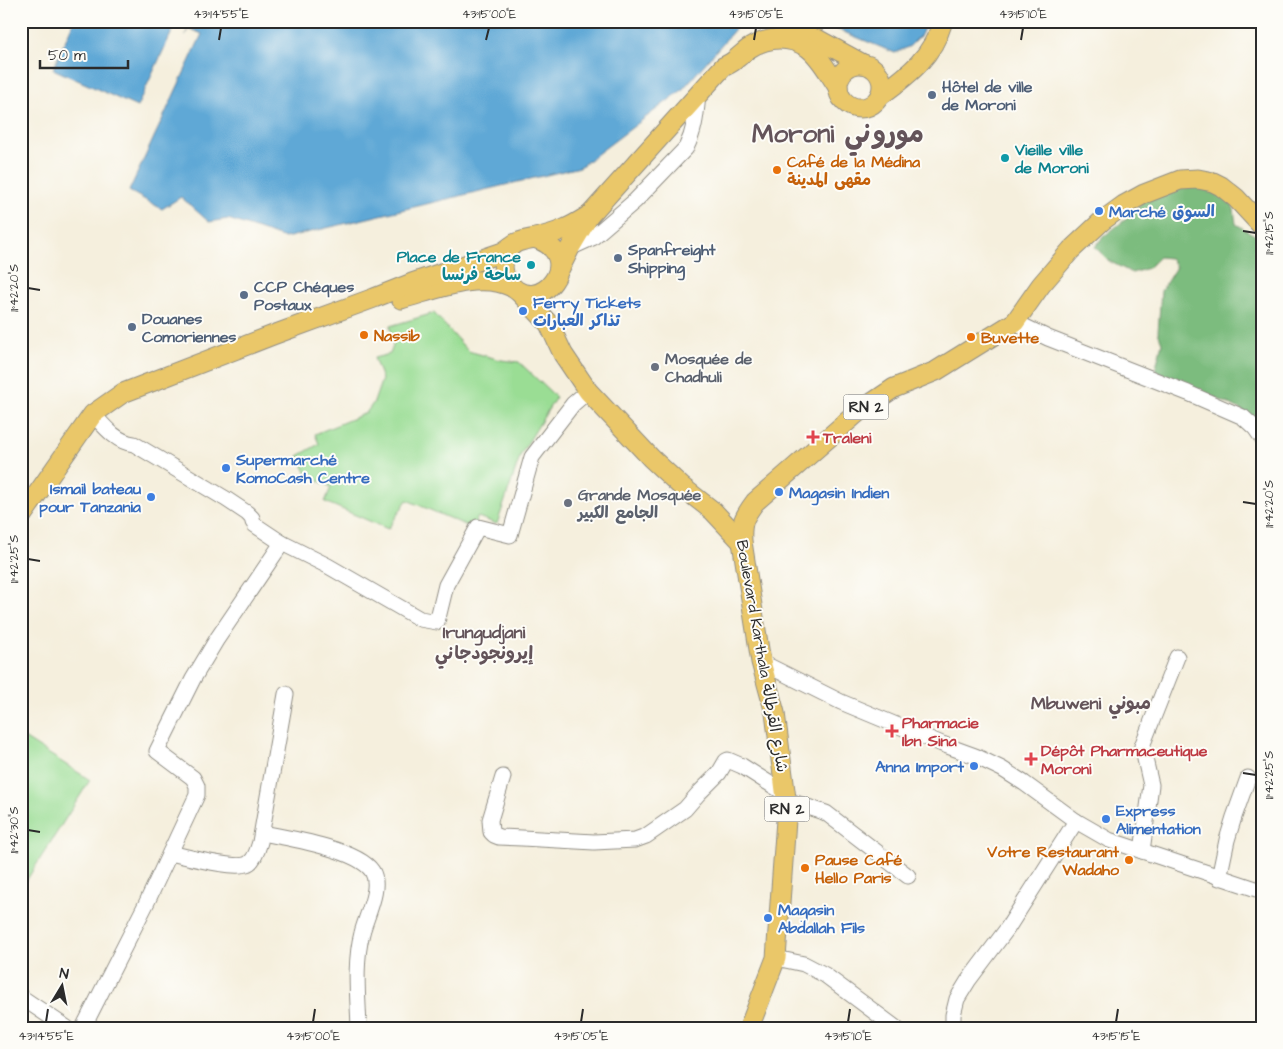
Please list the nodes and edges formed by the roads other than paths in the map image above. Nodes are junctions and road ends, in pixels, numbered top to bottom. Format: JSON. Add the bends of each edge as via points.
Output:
{"nodes":[{"id":1,"x":935,"y":21,"type":"edge"},
{"id":2,"x":943,"y":21,"type":"edge"},
{"id":3,"x":867,"y":65,"type":"junction"},
{"id":4,"x":723,"y":67,"type":"junction"},
{"id":5,"x":838,"y":87,"type":"junction"},
{"id":6,"x":881,"y":95,"type":"junction"},
{"id":7,"x":698,"y":96,"type":"junction"},
{"id":8,"x":589,"y":216,"type":"junction"},
{"id":9,"x":1262,"y":226,"type":"edge"},
{"id":10,"x":534,"y":238,"type":"junction"},
{"id":11,"x":510,"y":247,"type":"junction"},
{"id":12,"x":570,"y":248,"type":"junction"},
{"id":13,"x":555,"y":278,"type":"junction"},
{"id":14,"x":515,"y":289,"type":"junction"},
{"id":15,"x":374,"y":298,"type":"junction"},
{"id":16,"x":1015,"y":322,"type":"junction"},
{"id":17,"x":549,"y":324,"type":"junction"},
{"id":18,"x":588,"y":392,"type":"junction"},
{"id":19,"x":92,"y":414,"type":"junction"},
{"id":20,"x":1262,"y":438,"type":"edge"},
{"id":21,"x":713,"y":511,"type":"junction"},
{"id":22,"x":748,"y":512,"type":"junction"},
{"id":23,"x":21,"y":517,"type":"edge"},
{"id":24,"x":742,"y":542,"type":"junction"},
{"id":25,"x":282,"y":543,"type":"junction"},
{"id":26,"x":1177,"y":657,"type":"dead end"},
{"id":27,"x":761,"y":662,"type":"junction"},
{"id":28,"x":286,"y":694,"type":"dead end"},
{"id":29,"x":503,"y":777,"type":"dead end"},
{"id":30,"x":1248,"y":778,"type":"dead end"},
{"id":31,"x":786,"y":797,"type":"junction"},
{"id":32,"x":1076,"y":821,"type":"junction"},
{"id":33,"x":262,"y":833,"type":"junction"},
{"id":34,"x":1142,"y":851,"type":"junction"},
{"id":35,"x":170,"y":853,"type":"junction"},
{"id":36,"x":908,"y":876,"type":"dead end"},
{"id":37,"x":1219,"y":878,"type":"junction"},
{"id":38,"x":1262,"y":891,"type":"edge"},
{"id":39,"x":776,"y":958,"type":"junction"},
{"id":40,"x":21,"y":998,"type":"edge"},
{"id":41,"x":67,"y":1028,"type":"edge"},
{"id":42,"x":83,"y":1028,"type":"edge"},
{"id":43,"x":359,"y":1028,"type":"edge"},
{"id":44,"x":749,"y":1028,"type":"edge"},
{"id":45,"x":896,"y":1028,"type":"edge"},
{"id":46,"x":954,"y":1028,"type":"edge"}],
"edges":[{"from":1,"to":3,"type":"main road","via":[[923,44],[907,62],[884,68]]},
{"from":2,"to":6,"type":"main road","via":[[922,62]]},
{"from":3,"to":4,"type":"main road","via":[[819,40],[803,34],[777,31],[744,37],[735,44]]},
{"from":3,"to":5,"type":"main road","via":[[850,66],[841,75]]},
{"from":3,"to":6,"type":"main road","via":[[877,70],[883,82]]},
{"from":4,"to":5,"type":"main road","via":[[756,44],[786,39],[807,48],[816,56]]},
{"from":4,"to":7,"type":"main road"},
{"from":5,"to":6,"type":"main road","via":[[843,101],[856,108],[871,106]]},
{"from":7,"to":8,"type":"main road"},
{"from":7,"to":12,"type":"street","via":[[692,137],[686,148],[606,226],[592,238]]},
{"from":8,"to":10,"type":"main road","via":[[565,229]]},
{"from":8,"to":12,"type":"main road"},
{"from":9,"to":16,"type":"main road","name":"Boulevard Karthala شارع القرطالة","number":"RN 2","via":[[1236,198],[1213,182],[1198,178],[1180,180],[1144,194],[1086,234],[1041,285]]},
{"from":10,"to":11,"type":"main road"},
{"from":10,"to":13,"type":"main road","via":[[543,241],[556,253]]},
{"from":11,"to":14,"type":"main road","via":[[505,254],[503,272]]},
{"from":11,"to":15,"type":"main road"},
{"from":12,"to":13,"type":"main road"},
{"from":13,"to":14,"type":"main road","via":[[545,291],[536,294]]},
{"from":13,"to":17,"type":"main road"},
{"from":14,"to":15,"type":"main road","via":[[497,282],[476,281],[401,299]]},
{"from":14,"to":17,"type":"main road"},
{"from":15,"to":19,"type":"main road","via":[[123,393]]},
{"from":16,"to":20,"type":"street","via":[[1243,417]]},
{"from":16,"to":22,"type":"main road","name":"Boulevard Karthala شارع القرطالة","number":"RN 2","via":[[936,371],[894,388],[857,413],[754,502]]},
{"from":17,"to":18,"type":"main road","via":[[563,354]]},
{"from":18,"to":21,"type":"main road","via":[[651,458]]},
{"from":18,"to":25,"type":"street","via":[[573,404],[532,457],[510,535],[478,527],[446,586],[437,622],[420,620]]},
{"from":19,"to":23,"type":"main road"},
{"from":19,"to":25,"type":"street","via":[[121,441],[134,444],[226,499],[247,513],[255,525]]},
{"from":21,"to":22,"type":"main road"},
{"from":21,"to":24,"type":"main road"},
{"from":22,"to":24,"type":"main road","name":"Boulevard Karthala شارع القرطالة","number":"RN 2","via":[[744,518]]},
{"from":24,"to":27,"type":"main road","name":"Boulevard Karthala شارع القرطالة","number":"RN 2"},
{"from":25,"to":35,"type":"street","via":[[217,639],[157,751],[193,778],[197,786],[197,795]]},
{"from":26,"to":34,"type":"street","via":[[1142,746],[1151,786]]},
{"from":27,"to":31,"type":"main road","name":"Boulevard Karthala شارع القرطالة","number":"RN 2","via":[[775,713]]},
{"from":27,"to":32,"type":"street","via":[[841,702],[1002,769]]},
{"from":28,"to":33,"type":"street"},
{"from":29,"to":31,"type":"street","via":[[490,820],[491,832],[499,837],[594,842],[635,840],[685,809],[728,760]]},
{"from":30,"to":37,"type":"street","via":[[1227,840]]},
{"from":31,"to":36,"type":"street","via":[[826,813]]},
{"from":31,"to":39,"type":"main road","name":"Boulevard Karthala شارع القرطالة","number":"RN 2"},
{"from":32,"to":34,"type":"street","via":[[1109,840]]},
{"from":32,"to":46,"type":"street","via":[[1007,929],[957,999]]},
{"from":33,"to":35,"type":"street","via":[[253,859],[242,865]]},
{"from":33,"to":43,"type":"street","via":[[345,853],[371,870],[374,893],[359,948]]},
{"from":34,"to":37,"type":"street"},
{"from":35,"to":42,"type":"street"},
{"from":37,"to":38,"type":"street"},
{"from":39,"to":44,"type":"main road","name":"Boulevard Karthala شارع القرطالة","number":"RN 2"},
{"from":39,"to":45,"type":"street","via":[[804,964],[825,975]]},
{"from":40,"to":41,"type":"street"}]}
